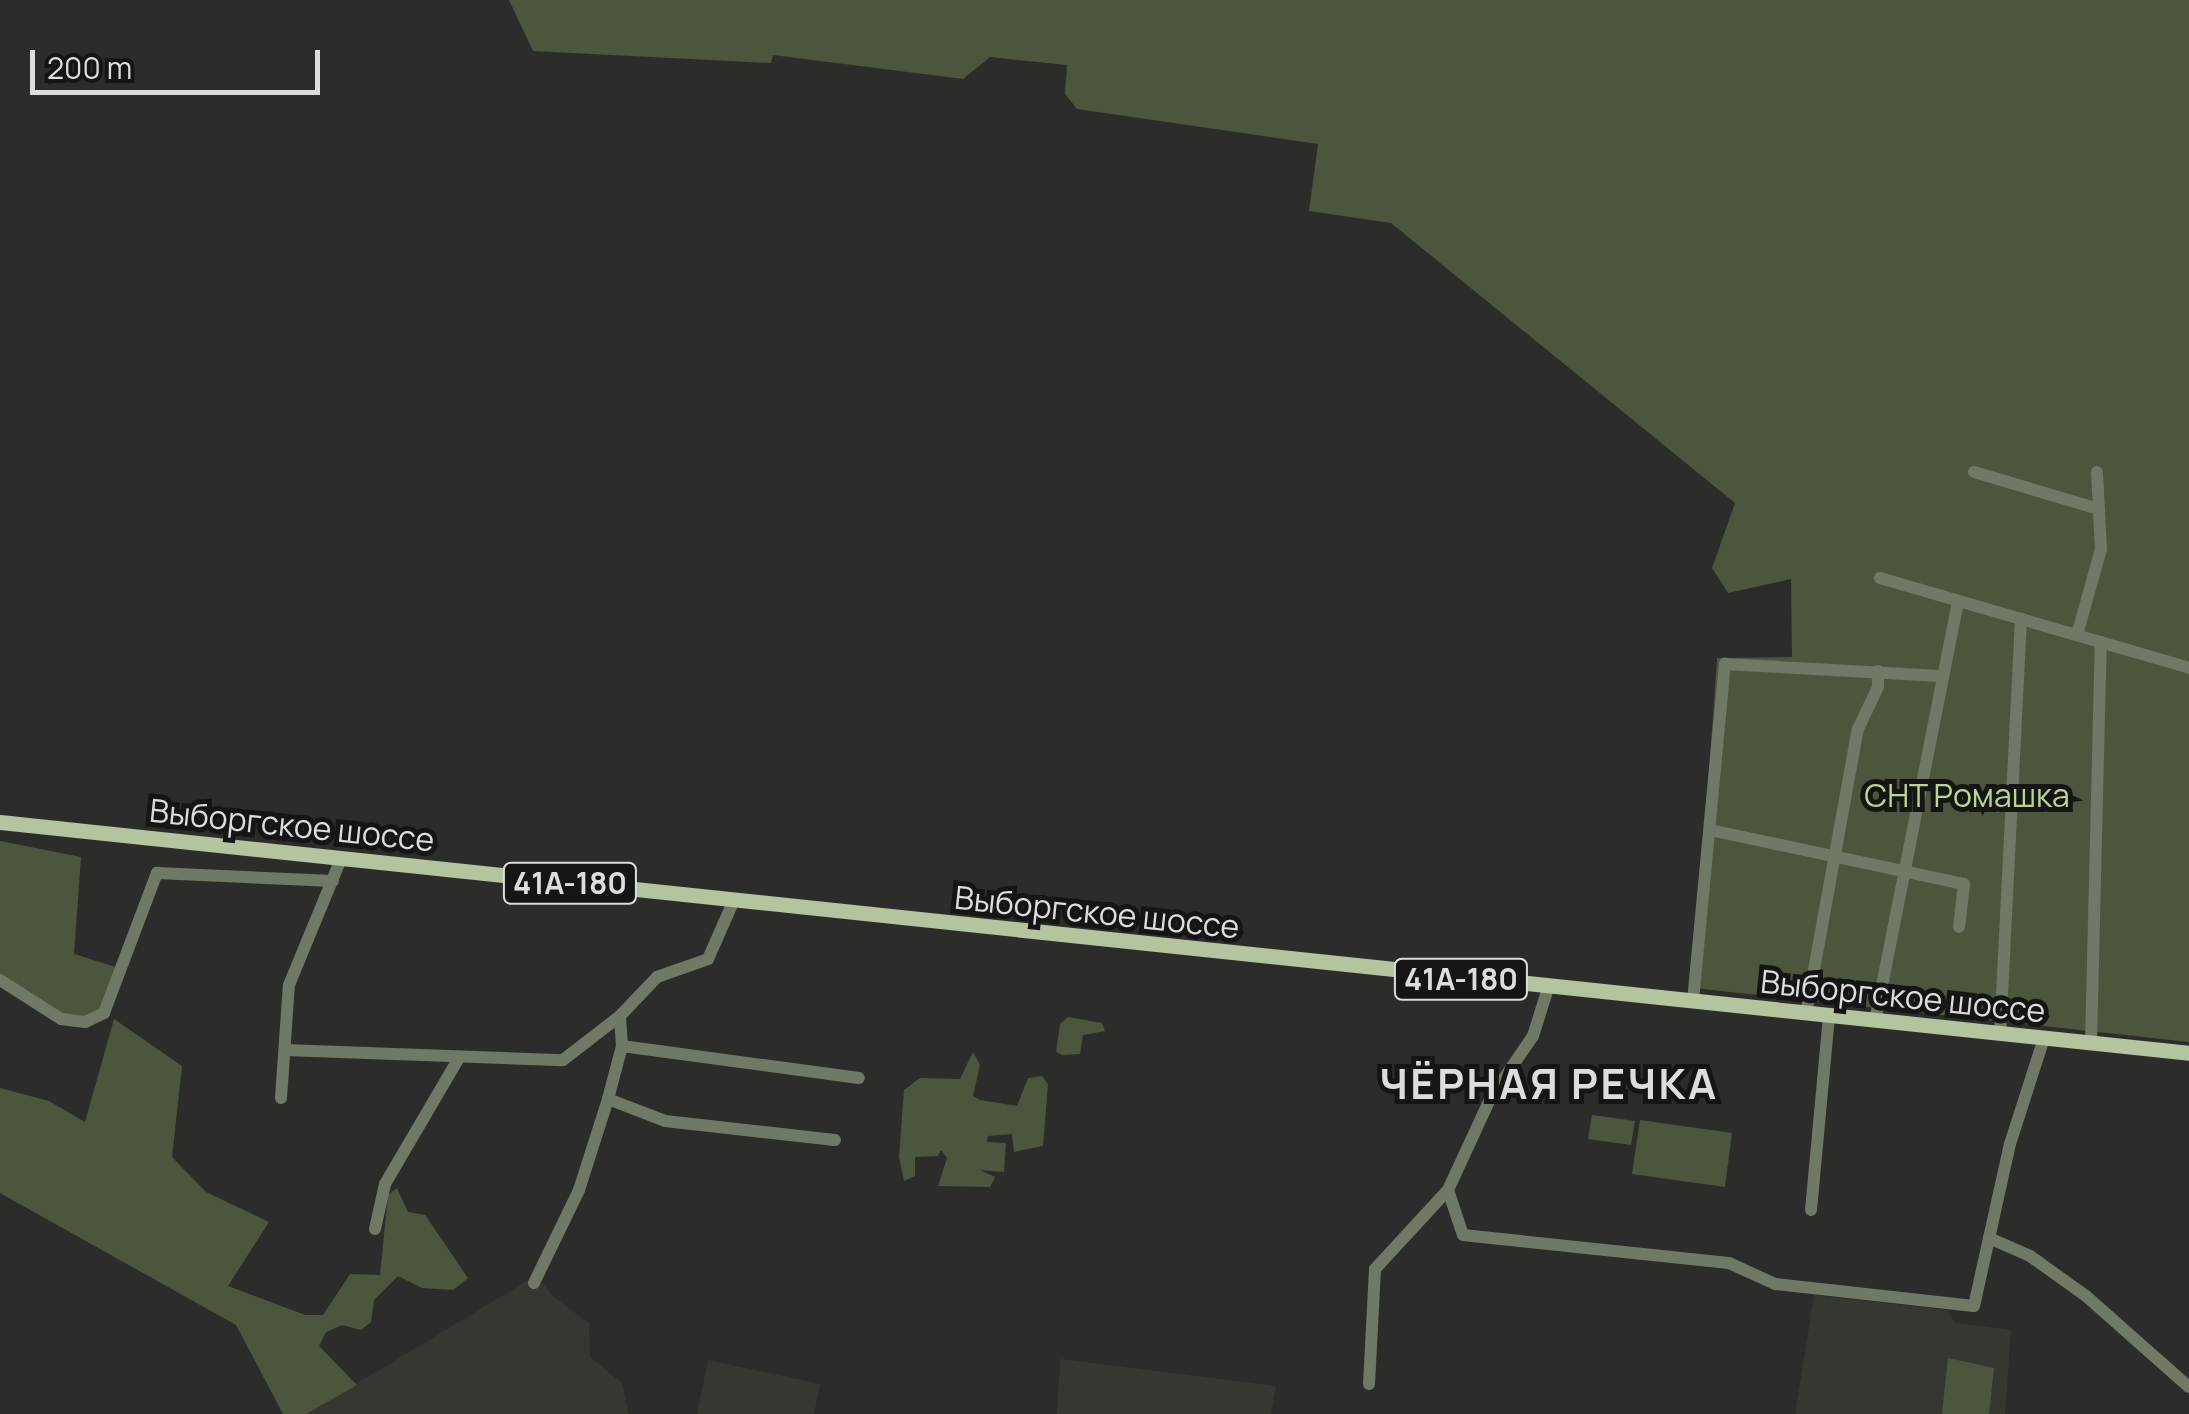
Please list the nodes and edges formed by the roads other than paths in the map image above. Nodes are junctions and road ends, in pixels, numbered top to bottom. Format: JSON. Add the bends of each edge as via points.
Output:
{"nodes":[{"id":1,"x":1974,"y":472,"type":"dead end"},
{"id":2,"x":2097,"y":472,"type":"dead end"},
{"id":3,"x":2099,"y":509,"type":"junction"},
{"id":4,"x":1880,"y":578,"type":"dead end"},
{"id":5,"x":1958,"y":602,"type":"junction"},
{"id":6,"x":2021,"y":619,"type":"junction"},
{"id":7,"x":2077,"y":635,"type":"junction"},
{"id":8,"x":2101,"y":642,"type":"junction"},
{"id":9,"x":2189,"y":668,"type":"edge"},
{"id":10,"x":1878,"y":671,"type":"junction"},
{"id":11,"x":1940,"y":676,"type":"junction"},
{"id":12,"x":0,"y":822,"type":"edge"},
{"id":13,"x":1710,"y":830,"type":"junction"},
{"id":14,"x":1832,"y":857,"type":"junction"},
{"id":15,"x":340,"y":859,"type":"junction"},
{"id":16,"x":1901,"y":870,"type":"junction"},
{"id":17,"x":332,"y":881,"type":"junction"},
{"id":18,"x":734,"y":900,"type":"junction"},
{"id":19,"x":1959,"y":927,"type":"dead end"},
{"id":20,"x":0,"y":980,"type":"edge"},
{"id":21,"x":1548,"y":988,"type":"junction"},
{"id":22,"x":1693,"y":1002,"type":"junction"},
{"id":23,"x":1806,"y":1014,"type":"junction"},
{"id":24,"x":620,"y":1016,"type":"junction"},
{"id":25,"x":1829,"y":1017,"type":"junction"},
{"id":26,"x":1875,"y":1021,"type":"junction"},
{"id":27,"x":2000,"y":1034,"type":"junction"},
{"id":28,"x":2044,"y":1038,"type":"junction"},
{"id":29,"x":2091,"y":1042,"type":"junction"},
{"id":30,"x":622,"y":1046,"type":"junction"},
{"id":31,"x":286,"y":1050,"type":"junction"},
{"id":32,"x":2189,"y":1053,"type":"edge"},
{"id":33,"x":459,"y":1058,"type":"junction"},
{"id":34,"x":860,"y":1078,"type":"dead end"},
{"id":35,"x":282,"y":1098,"type":"dead end"},
{"id":36,"x":608,"y":1098,"type":"junction"},
{"id":37,"x":835,"y":1140,"type":"dead end"},
{"id":38,"x":1448,"y":1190,"type":"junction"},
{"id":39,"x":1811,"y":1210,"type":"dead end"},
{"id":40,"x":375,"y":1229,"type":"dead end"},
{"id":41,"x":1989,"y":1238,"type":"junction"},
{"id":42,"x":534,"y":1284,"type":"dead end"},
{"id":43,"x":1369,"y":1384,"type":"dead end"},
{"id":44,"x":2189,"y":1388,"type":"edge"}],
"edges":[{"from":1,"to":3,"type":"street"},
{"from":2,"to":3,"type":"street"},
{"from":3,"to":7,"type":"street","via":[[2102,549]]},
{"from":4,"to":5,"type":"street"},
{"from":5,"to":6,"type":"street"},
{"from":5,"to":11,"type":"street"},
{"from":6,"to":7,"type":"street"},
{"from":6,"to":27,"type":"street"},
{"from":7,"to":8,"type":"street"},
{"from":8,"to":9,"type":"street"},
{"from":8,"to":29,"type":"street"},
{"from":10,"to":11,"type":"street"},
{"from":10,"to":13,"type":"street","via":[[1725,664]]},
{"from":10,"to":14,"type":"street"},
{"from":11,"to":16,"type":"street"},
{"from":12,"to":15,"type":"main road","name":"Выборгское шоссе","number":"41А-180"},
{"from":13,"to":14,"type":"street"},
{"from":13,"to":22,"type":"street"},
{"from":14,"to":16,"type":"street"},
{"from":14,"to":23,"type":"street"},
{"from":15,"to":17,"type":"street"},
{"from":15,"to":18,"type":"main road","name":"Выборгское шоссе","number":"41А-180"},
{"from":16,"to":19,"type":"street","via":[[1964,884]]},
{"from":16,"to":26,"type":"street"},
{"from":17,"to":20,"type":"street","via":[[157,873],[104,1013],[85,1022],[60,1019]]},
{"from":17,"to":31,"type":"street","via":[[289,985]]},
{"from":18,"to":21,"type":"main road","name":"Выборгское шоссе","number":"41А-180"},
{"from":18,"to":24,"type":"street","via":[[708,959],[657,977]]},
{"from":21,"to":22,"type":"main road","name":"Выборгское шоссе","number":"41А-180"},
{"from":21,"to":38,"type":"street","via":[[1534,1036],[1490,1099]]},
{"from":22,"to":23,"type":"main road","name":"Выборгское шоссе","number":"41А-180"},
{"from":23,"to":25,"type":"main road","name":"Выборгское шоссе","number":"41А-180"},
{"from":24,"to":30,"type":"street"},
{"from":24,"to":33,"type":"street","via":[[563,1060]]},
{"from":25,"to":26,"type":"main road","name":"Выборгское шоссе","number":"41А-180"},
{"from":25,"to":39,"type":"street"},
{"from":26,"to":27,"type":"main road","name":"Выборгское шоссе","number":"41А-180"},
{"from":27,"to":28,"type":"main road","name":"Выборгское шоссе","number":"41А-180"},
{"from":28,"to":29,"type":"main road","name":"Выборгское шоссе","number":"41А-180"},
{"from":28,"to":41,"type":"street"},
{"from":29,"to":32,"type":"main road","name":"Выборгское шоссе","number":"41А-180"},
{"from":30,"to":34,"type":"street"},
{"from":30,"to":36,"type":"street"},
{"from":31,"to":33,"type":"street"},
{"from":31,"to":35,"type":"street"},
{"from":33,"to":40,"type":"street","via":[[385,1184]]},
{"from":36,"to":37,"type":"street","via":[[665,1121]]},
{"from":36,"to":42,"type":"street","via":[[578,1190]]},
{"from":38,"to":41,"type":"street","via":[[1463,1235],[1729,1263],[1775,1284],[1974,1306]]},
{"from":38,"to":43,"type":"street","via":[[1375,1269]]},
{"from":41,"to":44,"type":"street","via":[[2030,1256],[2086,1296]]}]}
